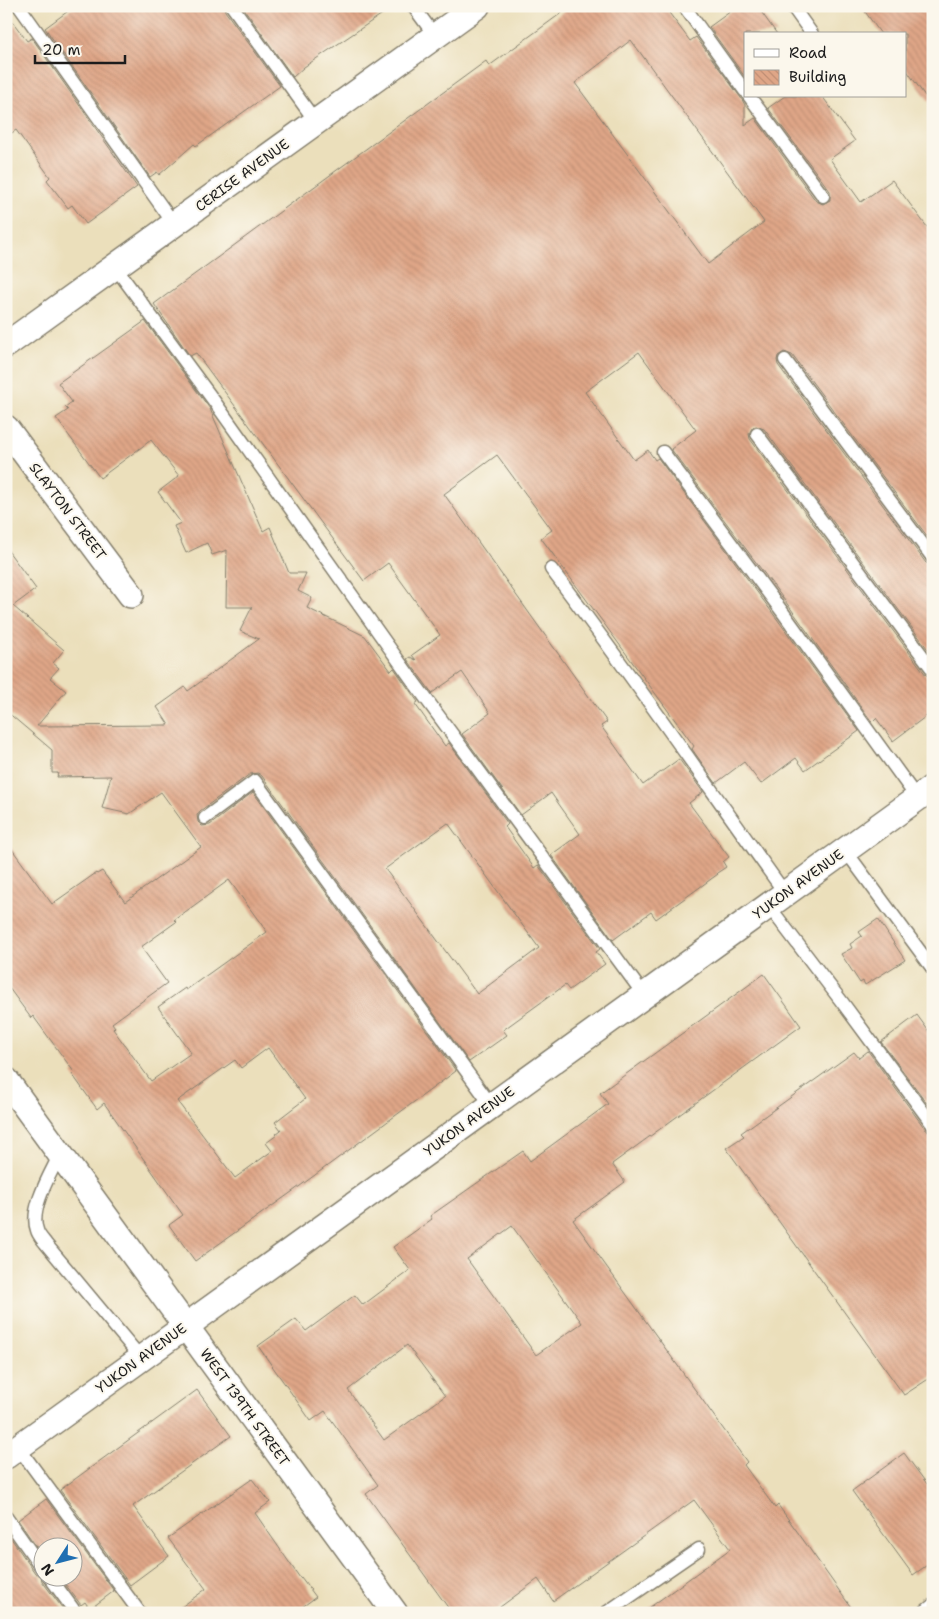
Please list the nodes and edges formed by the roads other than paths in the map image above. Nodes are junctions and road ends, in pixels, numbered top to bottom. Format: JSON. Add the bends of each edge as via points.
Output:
{"nodes":[{"id":1,"x":19,"y":6,"type":"edge"},
{"id":2,"x":232,"y":6,"type":"edge"},
{"id":3,"x":413,"y":6,"type":"edge"},
{"id":4,"x":477,"y":6,"type":"edge"},
{"id":5,"x":684,"y":6,"type":"edge"},
{"id":6,"x":792,"y":6,"type":"edge"},
{"id":7,"x":811,"y":32,"type":"edge"},
{"id":8,"x":436,"y":36,"type":"junction"},
{"id":9,"x":744,"y":90,"type":"edge"},
{"id":10,"x":750,"y":98,"type":"edge"},
{"id":11,"x":316,"y":122,"type":"junction"},
{"id":12,"x":823,"y":196,"type":"dead end"},
{"id":13,"x":174,"y":224,"type":"junction"},
{"id":14,"x":115,"y":267,"type":"junction"},
{"id":15,"x":6,"y":345,"type":"edge"},
{"id":16,"x":785,"y":360,"type":"dead end"},
{"id":17,"x":6,"y":428,"type":"edge"},
{"id":18,"x":757,"y":434,"type":"dead end"},
{"id":19,"x":663,"y":452,"type":"dead end"},
{"id":20,"x":933,"y":558,"type":"edge"},
{"id":21,"x":551,"y":569,"type":"dead end"},
{"id":22,"x":131,"y":594,"type":"dead end"},
{"id":23,"x":933,"y":670,"type":"edge"},
{"id":24,"x":925,"y":793,"type":"edge"},
{"id":25,"x":205,"y":818,"type":"dead end"},
{"id":26,"x":845,"y":850,"type":"junction"},
{"id":27,"x":777,"y":899,"type":"junction"},
{"id":28,"x":933,"y":969,"type":"edge"},
{"id":29,"x":644,"y":995,"type":"junction"},
{"id":30,"x":6,"y":1080,"type":"edge"},
{"id":31,"x":491,"y":1105,"type":"junction"},
{"id":32,"x":933,"y":1126,"type":"edge"},
{"id":33,"x":60,"y":1154,"type":"junction"},
{"id":34,"x":186,"y":1326,"type":"junction"},
{"id":35,"x":141,"y":1358,"type":"junction"},
{"id":36,"x":12,"y":1451,"type":"edge"},
{"id":37,"x":6,"y":1517,"type":"edge"},
{"id":38,"x":698,"y":1549,"type":"dead end"},
{"id":39,"x":32,"y":1554,"type":"edge"},
{"id":40,"x":56,"y":1586,"type":"edge"},
{"id":41,"x":933,"y":1605,"type":"edge"},
{"id":42,"x":76,"y":1613,"type":"edge"},
{"id":43,"x":140,"y":1613,"type":"edge"},
{"id":44,"x":395,"y":1613,"type":"edge"},
{"id":45,"x":606,"y":1613,"type":"edge"},
{"id":46,"x":923,"y":1613,"type":"edge"}],
"edges":[{"from":1,"to":13,"type":"lane"},
{"from":2,"to":11,"type":"lane"},
{"from":3,"to":8,"type":"lane"},
{"from":4,"to":8,"type":"street","name":"CERISE AVENUE"},
{"from":5,"to":9,"type":"lane"},
{"from":6,"to":7,"type":"lane"},
{"from":8,"to":11,"type":"street","name":"CERISE AVENUE"},
{"from":10,"to":12,"type":"lane"},
{"from":11,"to":13,"type":"street","name":"CERISE AVENUE"},
{"from":13,"to":14,"type":"street","name":"CERISE AVENUE"},
{"from":14,"to":15,"type":"street","name":"CERISE AVENUE"},
{"from":14,"to":29,"type":"lane"},
{"from":16,"to":20,"type":"lane"},
{"from":17,"to":22,"type":"street","name":"SLAYTON STREET"},
{"from":18,"to":23,"type":"lane"},
{"from":19,"to":24,"type":"lane","via":[[784,614]]},
{"from":21,"to":27,"type":"lane","via":[[663,723]]},
{"from":24,"to":26,"type":"street","name":"YUKON AVENUE"},
{"from":25,"to":31,"type":"lane","via":[[254,781]]},
{"from":26,"to":27,"type":"street","name":"YUKON AVENUE"},
{"from":26,"to":28,"type":"lane"},
{"from":27,"to":29,"type":"street","name":"YUKON AVENUE"},
{"from":27,"to":32,"type":"lane","via":[[848,1010]]},
{"from":29,"to":31,"type":"street","name":"YUKON AVENUE"},
{"from":30,"to":33,"type":"street","name":"WEST 139TH STREET"},
{"from":31,"to":34,"type":"street","name":"YUKON AVENUE"},
{"from":33,"to":34,"type":"street","name":"WEST 139TH STREET"},
{"from":33,"to":35,"type":"lane","via":[[43,1188],[35,1216],[36,1230]]},
{"from":34,"to":35,"type":"street","name":"YUKON AVENUE"},
{"from":34,"to":44,"type":"street","name":"WEST 139TH STREET"},
{"from":35,"to":36,"type":"street","name":"YUKON AVENUE"},
{"from":36,"to":43,"type":"lane"},
{"from":37,"to":39,"type":"lane"},
{"from":38,"to":45,"type":"lane"},
{"from":40,"to":42,"type":"lane"},
{"from":41,"to":46,"type":"lane"}]}
